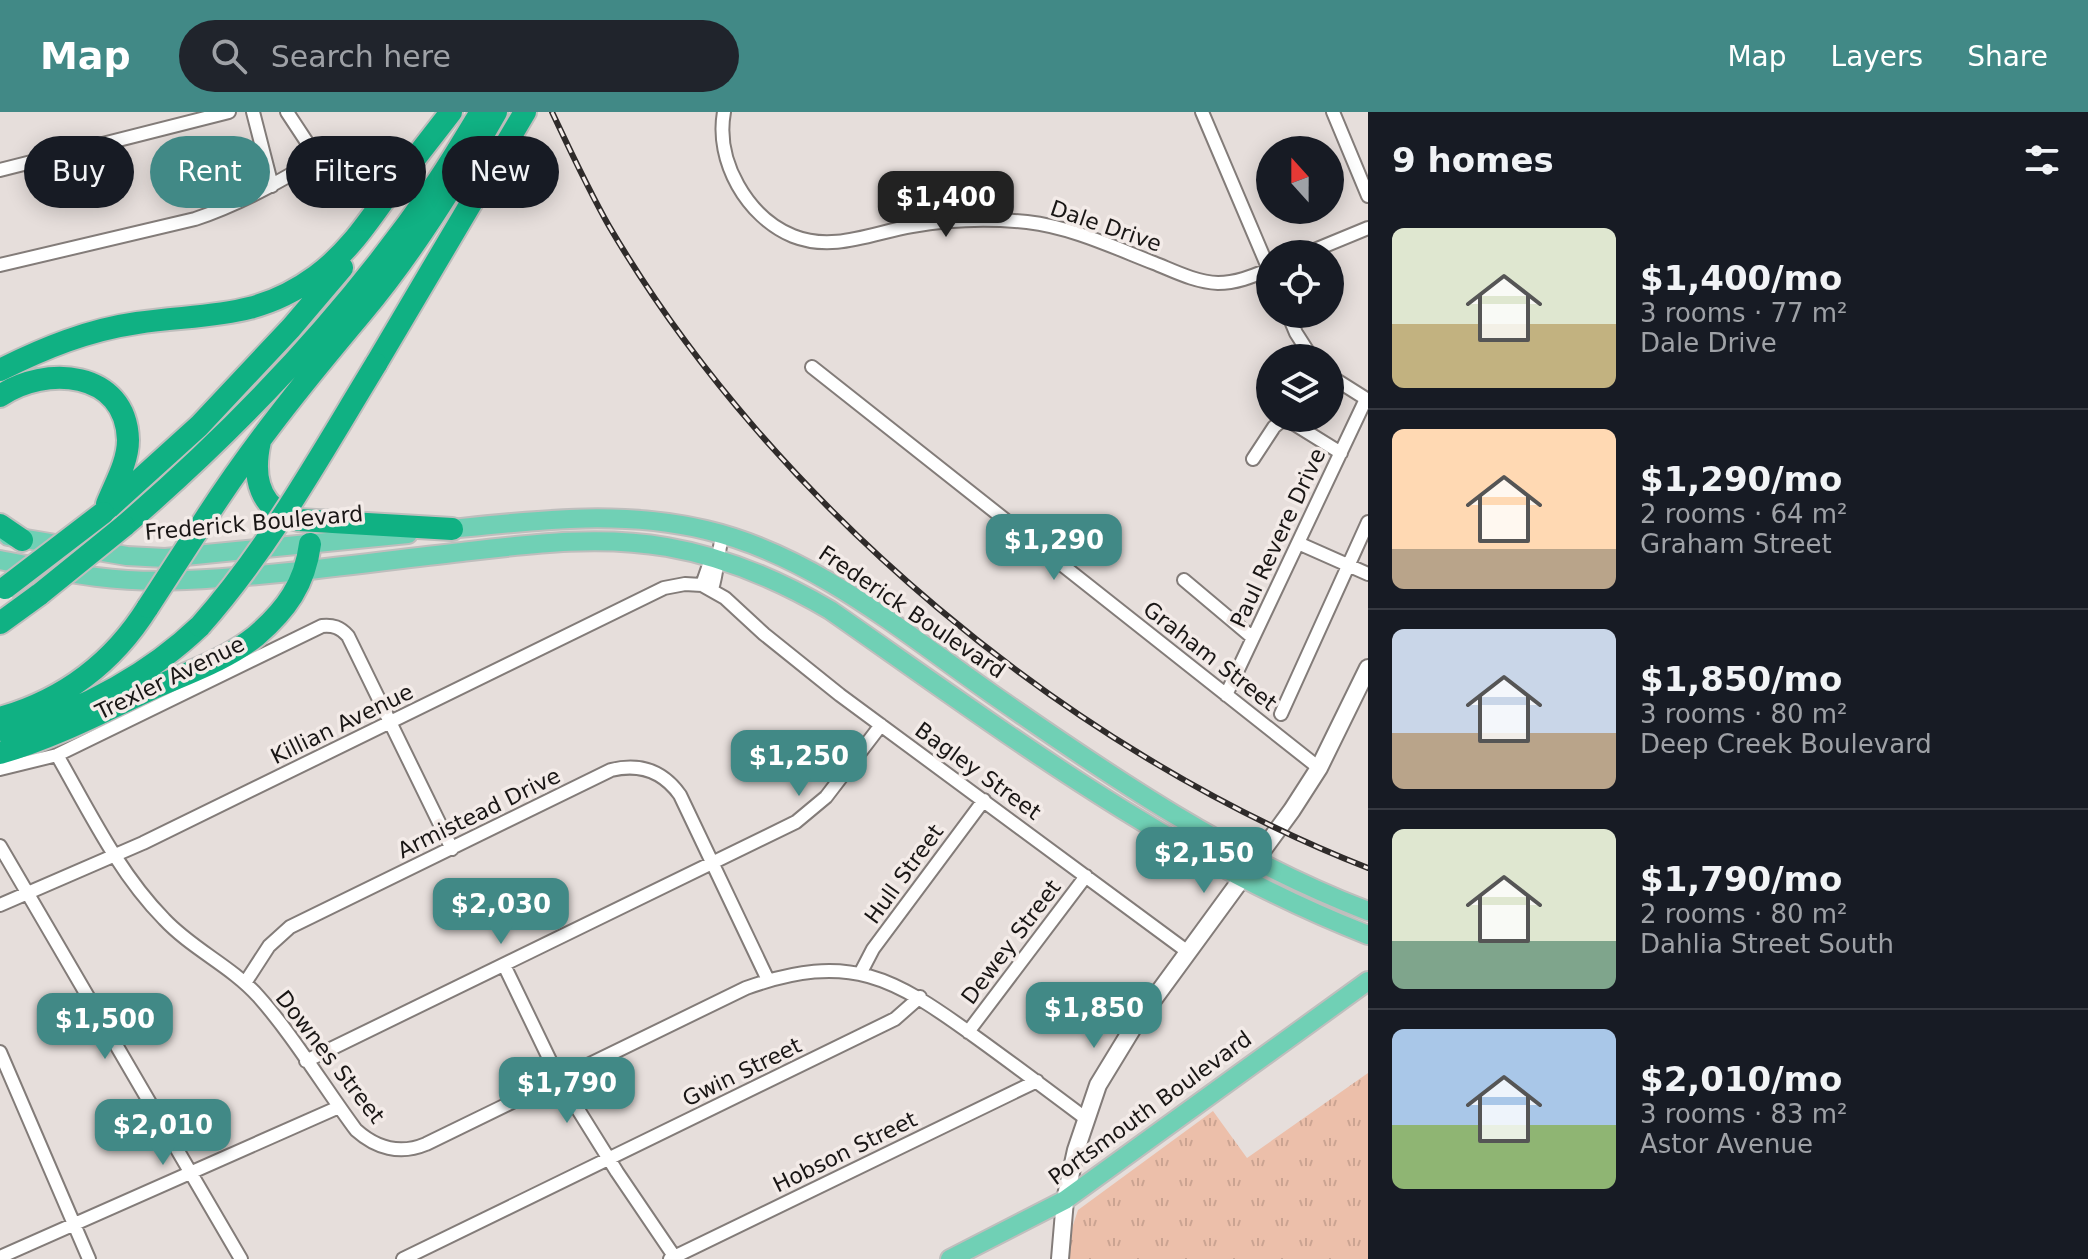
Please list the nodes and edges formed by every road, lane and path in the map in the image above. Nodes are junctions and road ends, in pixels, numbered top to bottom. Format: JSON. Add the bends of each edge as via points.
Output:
{"nodes":[{"id":1,"x":229,"y":112,"type":"edge"},
{"id":2,"x":253,"y":112,"type":"edge"},
{"id":3,"x":287,"y":112,"type":"edge"},
{"id":4,"x":453,"y":112,"type":"edge"},
{"id":5,"x":481,"y":112,"type":"edge"},
{"id":6,"x":496,"y":112,"type":"edge"},
{"id":7,"x":724,"y":112,"type":"edge"},
{"id":8,"x":1202,"y":112,"type":"edge"},
{"id":9,"x":1333,"y":112,"type":"edge"},
{"id":10,"x":524,"y":115,"type":"edge"},
{"id":11,"x":303,"y":136,"type":"edge"},
{"id":12,"x":0,"y":170,"type":"edge"},
{"id":13,"x":286,"y":178,"type":"edge"},
{"id":14,"x":272,"y":186,"type":"junction"},
{"id":15,"x":1368,"y":196,"type":"edge"},
{"id":16,"x":1368,"y":228,"type":"edge"},
{"id":17,"x":1257,"y":240,"type":"edge"},
{"id":18,"x":1339,"y":240,"type":"edge"},
{"id":19,"x":0,"y":265,"type":"edge"},
{"id":20,"x":1256,"y":274,"type":"edge"},
{"id":21,"x":812,"y":367,"type":"dead end"},
{"id":22,"x":0,"y":370,"type":"edge"},
{"id":23,"x":1344,"y":385,"type":"edge"},
{"id":24,"x":0,"y":396,"type":"edge"},
{"id":25,"x":1367,"y":400,"type":"edge"},
{"id":26,"x":262,"y":434,"type":"junction"},
{"id":27,"x":1341,"y":453,"type":"junction"},
{"id":28,"x":1253,"y":459,"type":"dead end"},
{"id":29,"x":103,"y":513,"type":"junction"},
{"id":30,"x":1368,"y":522,"type":"edge"},
{"id":31,"x":0,"y":525,"type":"edge"},
{"id":32,"x":452,"y":529,"type":"junction"},
{"id":33,"x":723,"y":534,"type":"junction"},
{"id":34,"x":11,"y":537,"type":"edge"},
{"id":35,"x":1298,"y":543,"type":"junction"},
{"id":36,"x":310,"y":544,"type":"junction"},
{"id":37,"x":716,"y":559,"type":"junction"},
{"id":38,"x":0,"y":560,"type":"edge"},
{"id":39,"x":1348,"y":565,"type":"junction"},
{"id":40,"x":307,"y":570,"type":"junction"},
{"id":41,"x":1368,"y":574,"type":"edge"},
{"id":42,"x":1184,"y":580,"type":"dead end"},
{"id":43,"x":707,"y":587,"type":"junction"},
{"id":44,"x":3,"y":590,"type":"edge"},
{"id":45,"x":0,"y":623,"type":"edge"},
{"id":46,"x":1253,"y":638,"type":"junction"},
{"id":47,"x":1368,"y":668,"type":"edge"},
{"id":48,"x":1226,"y":695,"type":"junction"},
{"id":49,"x":1281,"y":714,"type":"dead end"},
{"id":50,"x":0,"y":718,"type":"edge"},
{"id":51,"x":390,"y":723,"type":"junction"},
{"id":52,"x":881,"y":725,"type":"junction"},
{"id":53,"x":0,"y":737,"type":"edge"},
{"id":54,"x":0,"y":753,"type":"edge"},
{"id":55,"x":57,"y":755,"type":"junction"},
{"id":56,"x":1319,"y":768,"type":"junction"},
{"id":57,"x":0,"y":769,"type":"edge"},
{"id":58,"x":984,"y":800,"type":"junction"},
{"id":59,"x":0,"y":846,"type":"edge"},
{"id":60,"x":452,"y":849,"type":"junction"},
{"id":61,"x":115,"y":855,"type":"junction"},
{"id":62,"x":1256,"y":859,"type":"junction"},
{"id":63,"x":712,"y":863,"type":"junction"},
{"id":64,"x":1086,"y":876,"type":"junction"},
{"id":65,"x":1242,"y":878,"type":"junction"},
{"id":66,"x":27,"y":893,"type":"junction"},
{"id":67,"x":0,"y":905,"type":"edge"},
{"id":68,"x":1368,"y":911,"type":"edge"},
{"id":69,"x":1368,"y":935,"type":"edge"},
{"id":70,"x":1188,"y":952,"type":"junction"},
{"id":71,"x":504,"y":965,"type":"junction"},
{"id":72,"x":860,"y":974,"type":"junction"},
{"id":73,"x":768,"y":980,"type":"junction"},
{"id":74,"x":1368,"y":981,"type":"edge"},
{"id":75,"x":245,"y":983,"type":"junction"},
{"id":76,"x":920,"y":997,"type":"junction"},
{"id":77,"x":968,"y":1032,"type":"junction"},
{"id":78,"x":0,"y":1052,"type":"edge"},
{"id":79,"x":306,"y":1061,"type":"junction"},
{"id":80,"x":559,"y":1079,"type":"junction"},
{"id":81,"x":1037,"y":1081,"type":"junction"},
{"id":82,"x":339,"y":1107,"type":"junction"},
{"id":83,"x":1085,"y":1118,"type":"junction"},
{"id":84,"x":609,"y":1159,"type":"junction"},
{"id":85,"x":192,"y":1174,"type":"junction"},
{"id":86,"x":1065,"y":1200,"type":"junction"},
{"id":87,"x":74,"y":1225,"type":"junction"},
{"id":88,"x":0,"y":1257,"type":"edge"},
{"id":89,"x":674,"y":1258,"type":"edge"},
{"id":90,"x":89,"y":1259,"type":"edge"},
{"id":91,"x":241,"y":1259,"type":"edge"},
{"id":92,"x":403,"y":1259,"type":"edge"},
{"id":93,"x":950,"y":1259,"type":"edge"},
{"id":94,"x":1060,"y":1259,"type":"edge"}],
"edges":[{"from":1,"to":12,"type":"street"},
{"from":2,"to":14,"type":"street"},
{"from":3,"to":11,"type":"street"},
{"from":4,"to":22,"type":"highway","via":[[350,245],[298,287],[230,313],[138,322],[79,336]]},
{"from":4,"to":29,"type":"highway","via":[[376,226],[291,328],[199,426]]},
{"from":5,"to":45,"type":"highway","bridge":true,"via":[[437,183],[345,302],[251,406],[124,526]]},
{"from":6,"to":26,"type":"highway","via":[[440,206],[362,313]]},
{"from":7,"to":20,"type":"street","name":"Dale Drive","via":[[725,149],[742,191],[764,218],[803,239],[833,243],[942,222],[997,219],[1074,232],[1204,281],[1230,282]]},
{"from":8,"to":17,"type":"street"},
{"from":9,"to":15,"type":"street"},
{"from":10,"to":53,"type":"highway","bridge":true,"via":[[376,364],[231,591],[200,626],[132,679]]},
{"from":13,"to":14,"type":"street"},
{"from":14,"to":19,"type":"street","via":[[195,219]]},
{"from":16,"to":18,"type":"street"},
{"from":21,"to":48,"type":"street","name":"Graham Street"},
{"from":23,"to":25,"type":"street"},
{"from":24,"to":29,"type":"highway","via":[[36,379],[63,376],[90,383],[115,403],[126,425],[127,452]]},
{"from":25,"to":27,"type":"street","name":"Paul Revere Drive"},
{"from":26,"to":32,"type":"highway","via":[[256,481],[280,513],[299,520]]},
{"from":26,"to":50,"type":"highway","bridge":true,"via":[[121,646],[95,671],[51,699]]},
{"from":27,"to":28,"type":"street","via":[[1281,421]]},
{"from":27,"to":35,"type":"street","name":"Paul Revere Drive"},
{"from":29,"to":44,"type":"highway","bridge":true},
{"from":30,"to":39,"type":"street"},
{"from":31,"to":34,"type":"highway"},
{"from":32,"to":33,"type":"main road","name":"Frederick Boulevard","via":[[598,517]]},
{"from":32,"to":36,"type":"main road","name":"Frederick Boulevard"},
{"from":33,"to":37,"type":"street"},
{"from":33,"to":62,"type":"main road","name":"Frederick Boulevard","via":[[835,586],[1113,777]]},
{"from":34,"to":36,"type":"main road","name":"Frederick Boulevard","via":[[165,558]]},
{"from":35,"to":39,"type":"street"},
{"from":35,"to":46,"type":"street","name":"Paul Revere Drive"},
{"from":36,"to":40,"type":"highway"},
{"from":37,"to":40,"type":"main road","name":"Frederick Boulevard","via":[[667,547],[599,541],[507,546]]},
{"from":37,"to":43,"type":"street","via":[[710,562]]},
{"from":37,"to":65,"type":"main road","name":"Frederick Boulevard","via":[[777,581],[830,610],[1104,800]]},
{"from":38,"to":40,"type":"main road","name":"Frederick Boulevard","via":[[123,581]]},
{"from":39,"to":41,"type":"street"},
{"from":39,"to":49,"type":"street"},
{"from":40,"to":54,"type":"highway","via":[[273,619],[241,645],[92,718]]},
{"from":42,"to":46,"type":"street"},
{"from":43,"to":51,"type":"street","name":"Killian Avenue","via":[[664,588]]},
{"from":43,"to":52,"type":"street","name":"Bagley Street"},
{"from":46,"to":48,"type":"street","name":"Paul Revere Drive"},
{"from":47,"to":56,"type":"street"},
{"from":48,"to":56,"type":"street","name":"Graham Street"},
{"from":51,"to":55,"type":"street","name":"Trexler Avenue","via":[[343,630],[322,626]]},
{"from":51,"to":60,"type":"street"},
{"from":51,"to":61,"type":"street","name":"Killian Avenue"},
{"from":52,"to":58,"type":"street","name":"Bagley Street"},
{"from":52,"to":63,"type":"street","via":[[813,810]]},
{"from":55,"to":57,"type":"street","name":"Trexler Avenue"},
{"from":55,"to":61,"type":"street","name":"Downes Street"},
{"from":56,"to":62,"type":"street"},
{"from":58,"to":64,"type":"street","name":"Bagley Street"},
{"from":58,"to":72,"type":"street","name":"Hull Street"},
{"from":59,"to":66,"type":"street"},
{"from":60,"to":63,"type":"street","name":"Armistead Drive","via":[[611,770],[633,766],[653,771],[673,786]]},
{"from":60,"to":75,"type":"street","name":"Armistead Drive","via":[[290,927],[269,946]]},
{"from":61,"to":66,"type":"street","name":"Killian Avenue"},
{"from":61,"to":75,"type":"street","name":"Downes Street","via":[[163,918]]},
{"from":62,"to":65,"type":"street"},
{"from":62,"to":68,"type":"main road","name":"Frederick Boulevard"},
{"from":63,"to":71,"type":"street"},
{"from":63,"to":73,"type":"street","name":"Armistead Drive"},
{"from":64,"to":70,"type":"street","name":"Bagley Street"},
{"from":64,"to":77,"type":"street","name":"Dewey Street"},
{"from":65,"to":69,"type":"main road","name":"Frederick Boulevard"},
{"from":65,"to":70,"type":"street"},
{"from":66,"to":67,"type":"street","name":"Killian Avenue"},
{"from":66,"to":85,"type":"street"},
{"from":70,"to":83,"type":"street","via":[[1112,1058]]},
{"from":71,"to":79,"type":"street"},
{"from":71,"to":80,"type":"street"},
{"from":72,"to":73,"type":"street","name":"Downes Street","via":[[806,972]]},
{"from":72,"to":76,"type":"street","name":"Downes Street"},
{"from":73,"to":80,"type":"street","name":"Downes Street"},
{"from":74,"to":86,"type":"main road","name":"Portsmouth Boulevard"},
{"from":75,"to":79,"type":"street","name":"Downes Street"},
{"from":76,"to":77,"type":"street","name":"Downes Street"},
{"from":76,"to":84,"type":"street","name":"Gwin Street","via":[[895,1019]]},
{"from":77,"to":81,"type":"street","name":"Downes Street"},
{"from":78,"to":87,"type":"street"},
{"from":79,"to":82,"type":"street","name":"Downes Street"},
{"from":80,"to":82,"type":"street","name":"Downes Street","via":[[407,1149],[386,1148],[365,1138]]},
{"from":80,"to":84,"type":"street"},
{"from":81,"to":83,"type":"street","name":"Downes Street"},
{"from":81,"to":89,"type":"street","name":"Hobson Street"},
{"from":82,"to":85,"type":"street"},
{"from":83,"to":86,"type":"street"},
{"from":84,"to":89,"type":"street"},
{"from":84,"to":92,"type":"street","name":"Gwin Street"},
{"from":85,"to":87,"type":"street"},
{"from":85,"to":91,"type":"street"},
{"from":86,"to":93,"type":"main road","name":"Portsmouth Boulevard"},
{"from":86,"to":94,"type":"street"},
{"from":87,"to":88,"type":"street"},
{"from":87,"to":90,"type":"street"}]}
